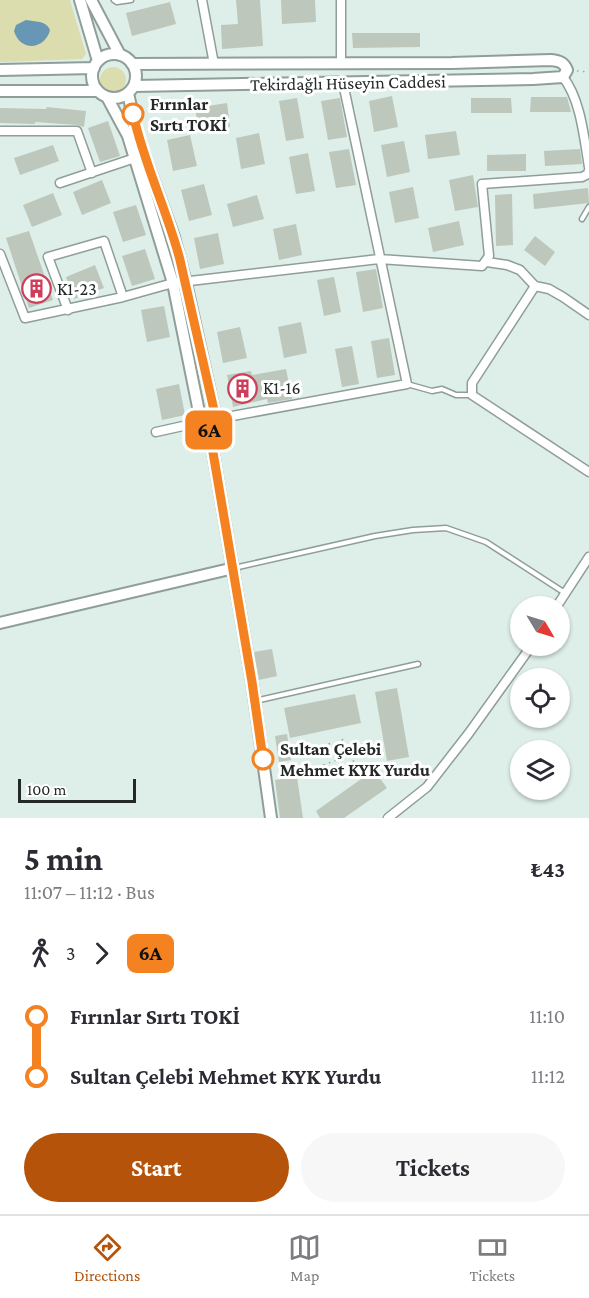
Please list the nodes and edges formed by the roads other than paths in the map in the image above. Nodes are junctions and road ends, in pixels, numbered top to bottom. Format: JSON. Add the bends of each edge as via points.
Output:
{"nodes":[{"id":1,"x":80,"y":0,"type":"edge"},
{"id":2,"x":91,"y":0,"type":"edge"},
{"id":3,"x":114,"y":0,"type":"edge"},
{"id":4,"x":131,"y":0,"type":"edge"},
{"id":5,"x":202,"y":0,"type":"edge"},
{"id":6,"x":341,"y":0,"type":"edge"},
{"id":7,"x":120,"y":55,"type":"junction"},
{"id":8,"x":341,"y":62,"type":"junction"},
{"id":9,"x":132,"y":64,"type":"junction"},
{"id":10,"x":214,"y":64,"type":"junction"},
{"id":11,"x":96,"y":65,"type":"junction"},
{"id":12,"x":0,"y":70,"type":"edge"},
{"id":13,"x":565,"y":74,"type":"junction"},
{"id":14,"x":343,"y":83,"type":"junction"},
{"id":15,"x":131,"y":89,"type":"junction"},
{"id":16,"x":0,"y":90,"type":"edge"},
{"id":17,"x":102,"y":94,"type":"junction"},
{"id":18,"x":0,"y":131,"type":"edge"},
{"id":19,"x":135,"y":158,"type":"junction"},
{"id":20,"x":589,"y":172,"type":"edge"},
{"id":21,"x":92,"y":173,"type":"junction"},
{"id":22,"x":60,"y":183,"type":"dead end"},
{"id":23,"x":589,"y":207,"type":"edge"},
{"id":24,"x":582,"y":219,"type":"dead end"},
{"id":25,"x":0,"y":254,"type":"edge"},
{"id":26,"x":379,"y":260,"type":"junction"},
{"id":27,"x":487,"y":262,"type":"junction"},
{"id":28,"x":173,"y":283,"type":"junction"},
{"id":29,"x":186,"y":283,"type":"junction"},
{"id":30,"x":535,"y":286,"type":"junction"},
{"id":31,"x":123,"y":297,"type":"junction"},
{"id":32,"x":68,"y":310,"type":"junction"},
{"id":33,"x":589,"y":315,"type":"edge"},
{"id":34,"x":407,"y":384,"type":"junction"},
{"id":35,"x":472,"y":395,"type":"junction"},
{"id":36,"x":208,"y":421,"type":"junction"},
{"id":37,"x":156,"y":432,"type":"dead end"},
{"id":38,"x":589,"y":472,"type":"edge"},
{"id":39,"x":589,"y":557,"type":"edge"},
{"id":40,"x":234,"y":568,"type":"junction"},
{"id":41,"x":566,"y":593,"type":"junction"},
{"id":42,"x":564,"y":596,"type":"edge"},
{"id":43,"x":0,"y":623,"type":"edge"},
{"id":44,"x":524,"y":656,"type":"edge"},
{"id":45,"x":418,"y":664,"type":"dead end"},
{"id":46,"x":255,"y":701,"type":"junction"},
{"id":47,"x":271,"y":818,"type":"edge"},
{"id":48,"x":388,"y":818,"type":"edge"}],
"edges":[{"from":1,"to":11,"type":"main road"},
{"from":2,"to":7,"type":"main road"},
{"from":3,"to":4,"type":"lane"},
{"from":5,"to":10,"type":"street"},
{"from":6,"to":8,"type":"street"},
{"from":7,"to":9,"type":"main road"},
{"from":7,"to":11,"type":"main road","via":[[108,55]]},
{"from":8,"to":10,"type":"main road"},
{"from":8,"to":13,"type":"main road","via":[[551,60],[565,65]]},
{"from":9,"to":10,"type":"main road"},
{"from":9,"to":15,"type":"main road","via":[[136,78]]},
{"from":11,"to":12,"type":"main road"},
{"from":11,"to":17,"type":"main road","via":[[92,80]]},
{"from":13,"to":14,"type":"main road","name":"Tekirdağlı Hüseyin Caddesi"},
{"from":13,"to":20,"type":"street","via":[[583,133]]},
{"from":14,"to":15,"type":"main road","name":"Tekirdağlı Hüseyin Caddesi"},
{"from":14,"to":26,"type":"street"},
{"from":15,"to":17,"type":"main road","via":[[114,98]]},
{"from":15,"to":29,"type":"main road","via":[[137,135],[174,237]]},
{"from":16,"to":17,"type":"main road"},
{"from":17,"to":19,"type":"main road","via":[[128,136]]},
{"from":18,"to":21,"type":"street","via":[[77,131]]},
{"from":19,"to":21,"type":"street"},
{"from":19,"to":28,"type":"main road"},
{"from":20,"to":27,"type":"street","via":[[582,177],[482,184]]},
{"from":21,"to":22,"type":"street"},
{"from":23,"to":24,"type":"lane"},
{"from":25,"to":32,"type":"street","via":[[25,318]]},
{"from":26,"to":27,"type":"street","via":[[482,266]]},
{"from":26,"to":29,"type":"street"},
{"from":26,"to":34,"type":"street"},
{"from":27,"to":30,"type":"street","via":[[520,270]]},
{"from":28,"to":29,"type":"street"},
{"from":28,"to":31,"type":"street"},
{"from":28,"to":36,"type":"main road"},
{"from":29,"to":36,"type":"main road"},
{"from":30,"to":33,"type":"street","via":[[556,293]]},
{"from":30,"to":35,"type":"street","via":[[472,383]]},
{"from":31,"to":32,"type":"street"},
{"from":31,"to":32,"type":"street","via":[[104,241],[48,257]]},
{"from":34,"to":35,"type":"lane"},
{"from":34,"to":36,"type":"street"},
{"from":35,"to":38,"type":"street"},
{"from":36,"to":37,"type":"street"},
{"from":36,"to":40,"type":"main road"},
{"from":39,"to":41,"type":"street"},
{"from":40,"to":41,"type":"lane","via":[[375,536],[446,528],[486,542]]},
{"from":40,"to":43,"type":"main road"},
{"from":40,"to":46,"type":"main road"},
{"from":41,"to":42,"type":"street"},
{"from":44,"to":48,"type":"street","via":[[426,787]]},
{"from":45,"to":46,"type":"lane"},
{"from":46,"to":47,"type":"main road"}]}
